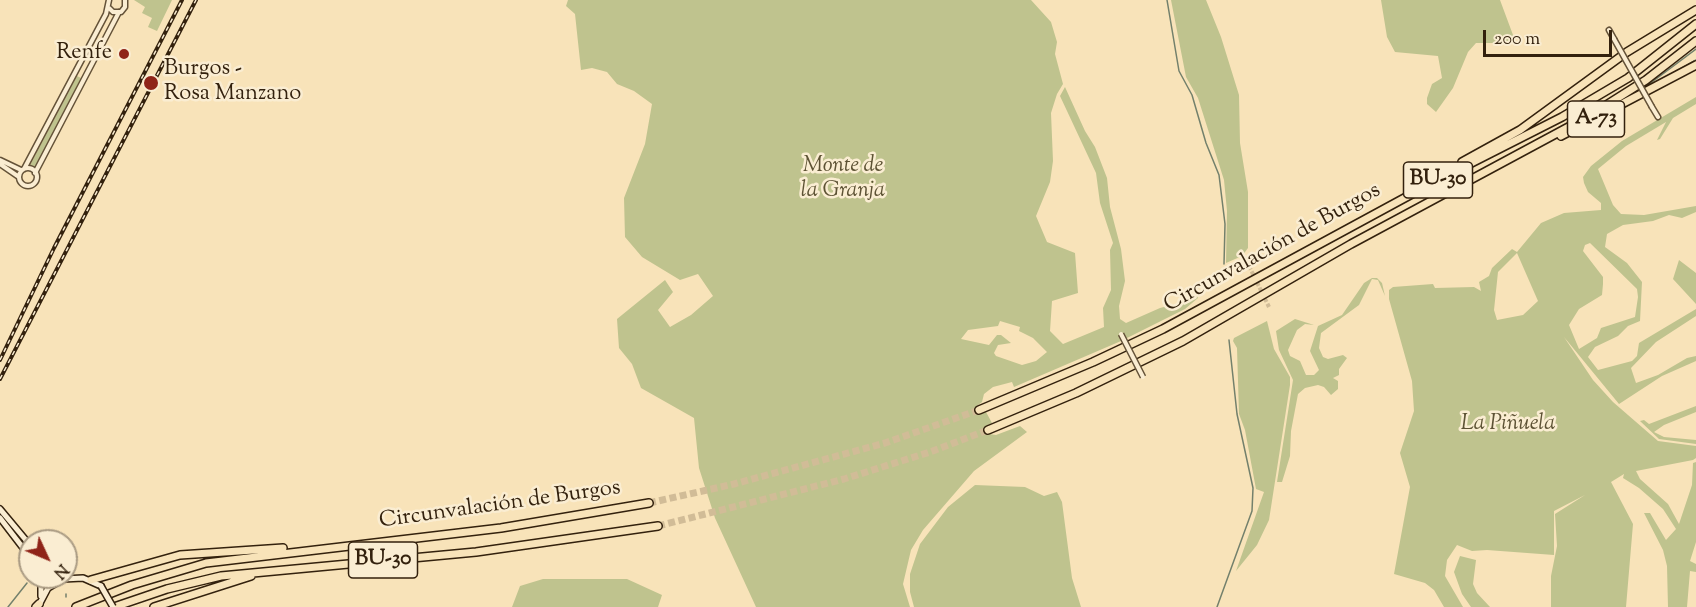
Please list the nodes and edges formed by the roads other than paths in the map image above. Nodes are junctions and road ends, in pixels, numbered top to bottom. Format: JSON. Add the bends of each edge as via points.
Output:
{"nodes":[{"id":1,"x":103,"y":0,"type":"edge"},
{"id":2,"x":125,"y":0,"type":"edge"},
{"id":3,"x":109,"y":4,"type":"edge"},
{"id":4,"x":1696,"y":10,"type":"edge"},
{"id":5,"x":119,"y":12,"type":"junction"},
{"id":6,"x":1696,"y":24,"type":"edge"},
{"id":7,"x":1609,"y":30,"type":"dead end"},
{"id":8,"x":1696,"y":41,"type":"edge"},
{"id":9,"x":1696,"y":65,"type":"edge"},
{"id":10,"x":1658,"y":117,"type":"dead end"},
{"id":11,"x":0,"y":162,"type":"edge"},
{"id":12,"x":1494,"y":168,"type":"junction"},
{"id":13,"x":23,"y":169,"type":"junction"},
{"id":14,"x":35,"y":173,"type":"junction"},
{"id":15,"x":19,"y":177,"type":"junction"},
{"id":16,"x":1289,"y":261,"type":"junction"},
{"id":17,"x":1121,"y":334,"type":"dead end"},
{"id":18,"x":1143,"y":377,"type":"dead end"},
{"id":19,"x":979,"y":410,"type":"tunnel mouth"},
{"id":20,"x":988,"y":430,"type":"tunnel mouth"},
{"id":21,"x":649,"y":503,"type":"tunnel mouth"},
{"id":22,"x":0,"y":508,"type":"edge"},
{"id":23,"x":0,"y":518,"type":"edge"},
{"id":24,"x":658,"y":526,"type":"tunnel mouth"},
{"id":25,"x":18,"y":530,"type":"edge"},
{"id":26,"x":18,"y":541,"type":"edge"},
{"id":27,"x":327,"y":548,"type":"junction"},
{"id":28,"x":384,"y":560,"type":"junction"},
{"id":29,"x":78,"y":578,"type":"edge"},
{"id":30,"x":91,"y":580,"type":"junction"},
{"id":31,"x":43,"y":589,"type":"edge"},
{"id":32,"x":50,"y":589,"type":"edge"},
{"id":33,"x":39,"y":604,"type":"edge"},
{"id":34,"x":76,"y":607,"type":"edge"},
{"id":35,"x":113,"y":607,"type":"edge"},
{"id":36,"x":154,"y":607,"type":"edge"}],
"edges":[{"from":1,"to":3,"type":"street"},
{"from":2,"to":5,"type":"street","via":[[125,7]]},
{"from":3,"to":5,"type":"street"},
{"from":3,"to":13,"type":"street"},
{"from":4,"to":16,"type":"highway","number":"A-73","via":[[1627,52],[1510,136]]},
{"from":5,"to":14,"type":"street"},
{"from":6,"to":16,"type":"highway","name":"Circunvalación de Burgos","number":"BU-30","via":[[1646,65],[1581,107]]},
{"from":7,"to":10,"type":"street","bridge":true},
{"from":8,"to":12,"type":"highway","name":"Circunvalación de Burgos","number":"BU-30","via":[[1609,104]]},
{"from":9,"to":12,"type":"highway","number":"A-73"},
{"from":11,"to":13,"type":"street"},
{"from":11,"to":15,"type":"street"},
{"from":12,"to":20,"type":"highway","name":"Circunvalación de Burgos","number":"BU-30","via":[[1159,354]]},
{"from":13,"to":14,"type":"street"},
{"from":13,"to":15,"type":"street"},
{"from":14,"to":15,"type":"street","via":[[36,180],[30,185],[23,184]]},
{"from":16,"to":19,"type":"highway","name":"Circunvalación de Burgos","number":"BU-30","via":[[1133,344]]},
{"from":17,"to":18,"type":"street","bridge":true},
{"from":21,"to":27,"type":"highway","name":"Circunvalación de Burgos","number":"BU-30","via":[[501,528]]},
{"from":22,"to":25,"type":"main road"},
{"from":23,"to":26,"type":"main road"},
{"from":24,"to":28,"type":"highway","name":"Circunvalación de Burgos","number":"BU-30","via":[[476,552]]},
{"from":27,"to":30,"type":"highway","via":[[191,553],[142,563]]},
{"from":27,"to":34,"type":"highway","name":"Circunvalación de Burgos","number":"BU-30","via":[[206,563]]},
{"from":28,"to":35,"type":"highway","name":"Circunvalación de Burgos","number":"BU-30","via":[[221,576]]},
{"from":28,"to":36,"type":"highway","via":[[248,577]]},
{"from":29,"to":30,"type":"main road"},
{"from":30,"to":35,"type":"main road","bridge":true,"via":[[100,586]]},
{"from":31,"to":33,"type":"main road"},
{"from":32,"to":33,"type":"main road"}]}
